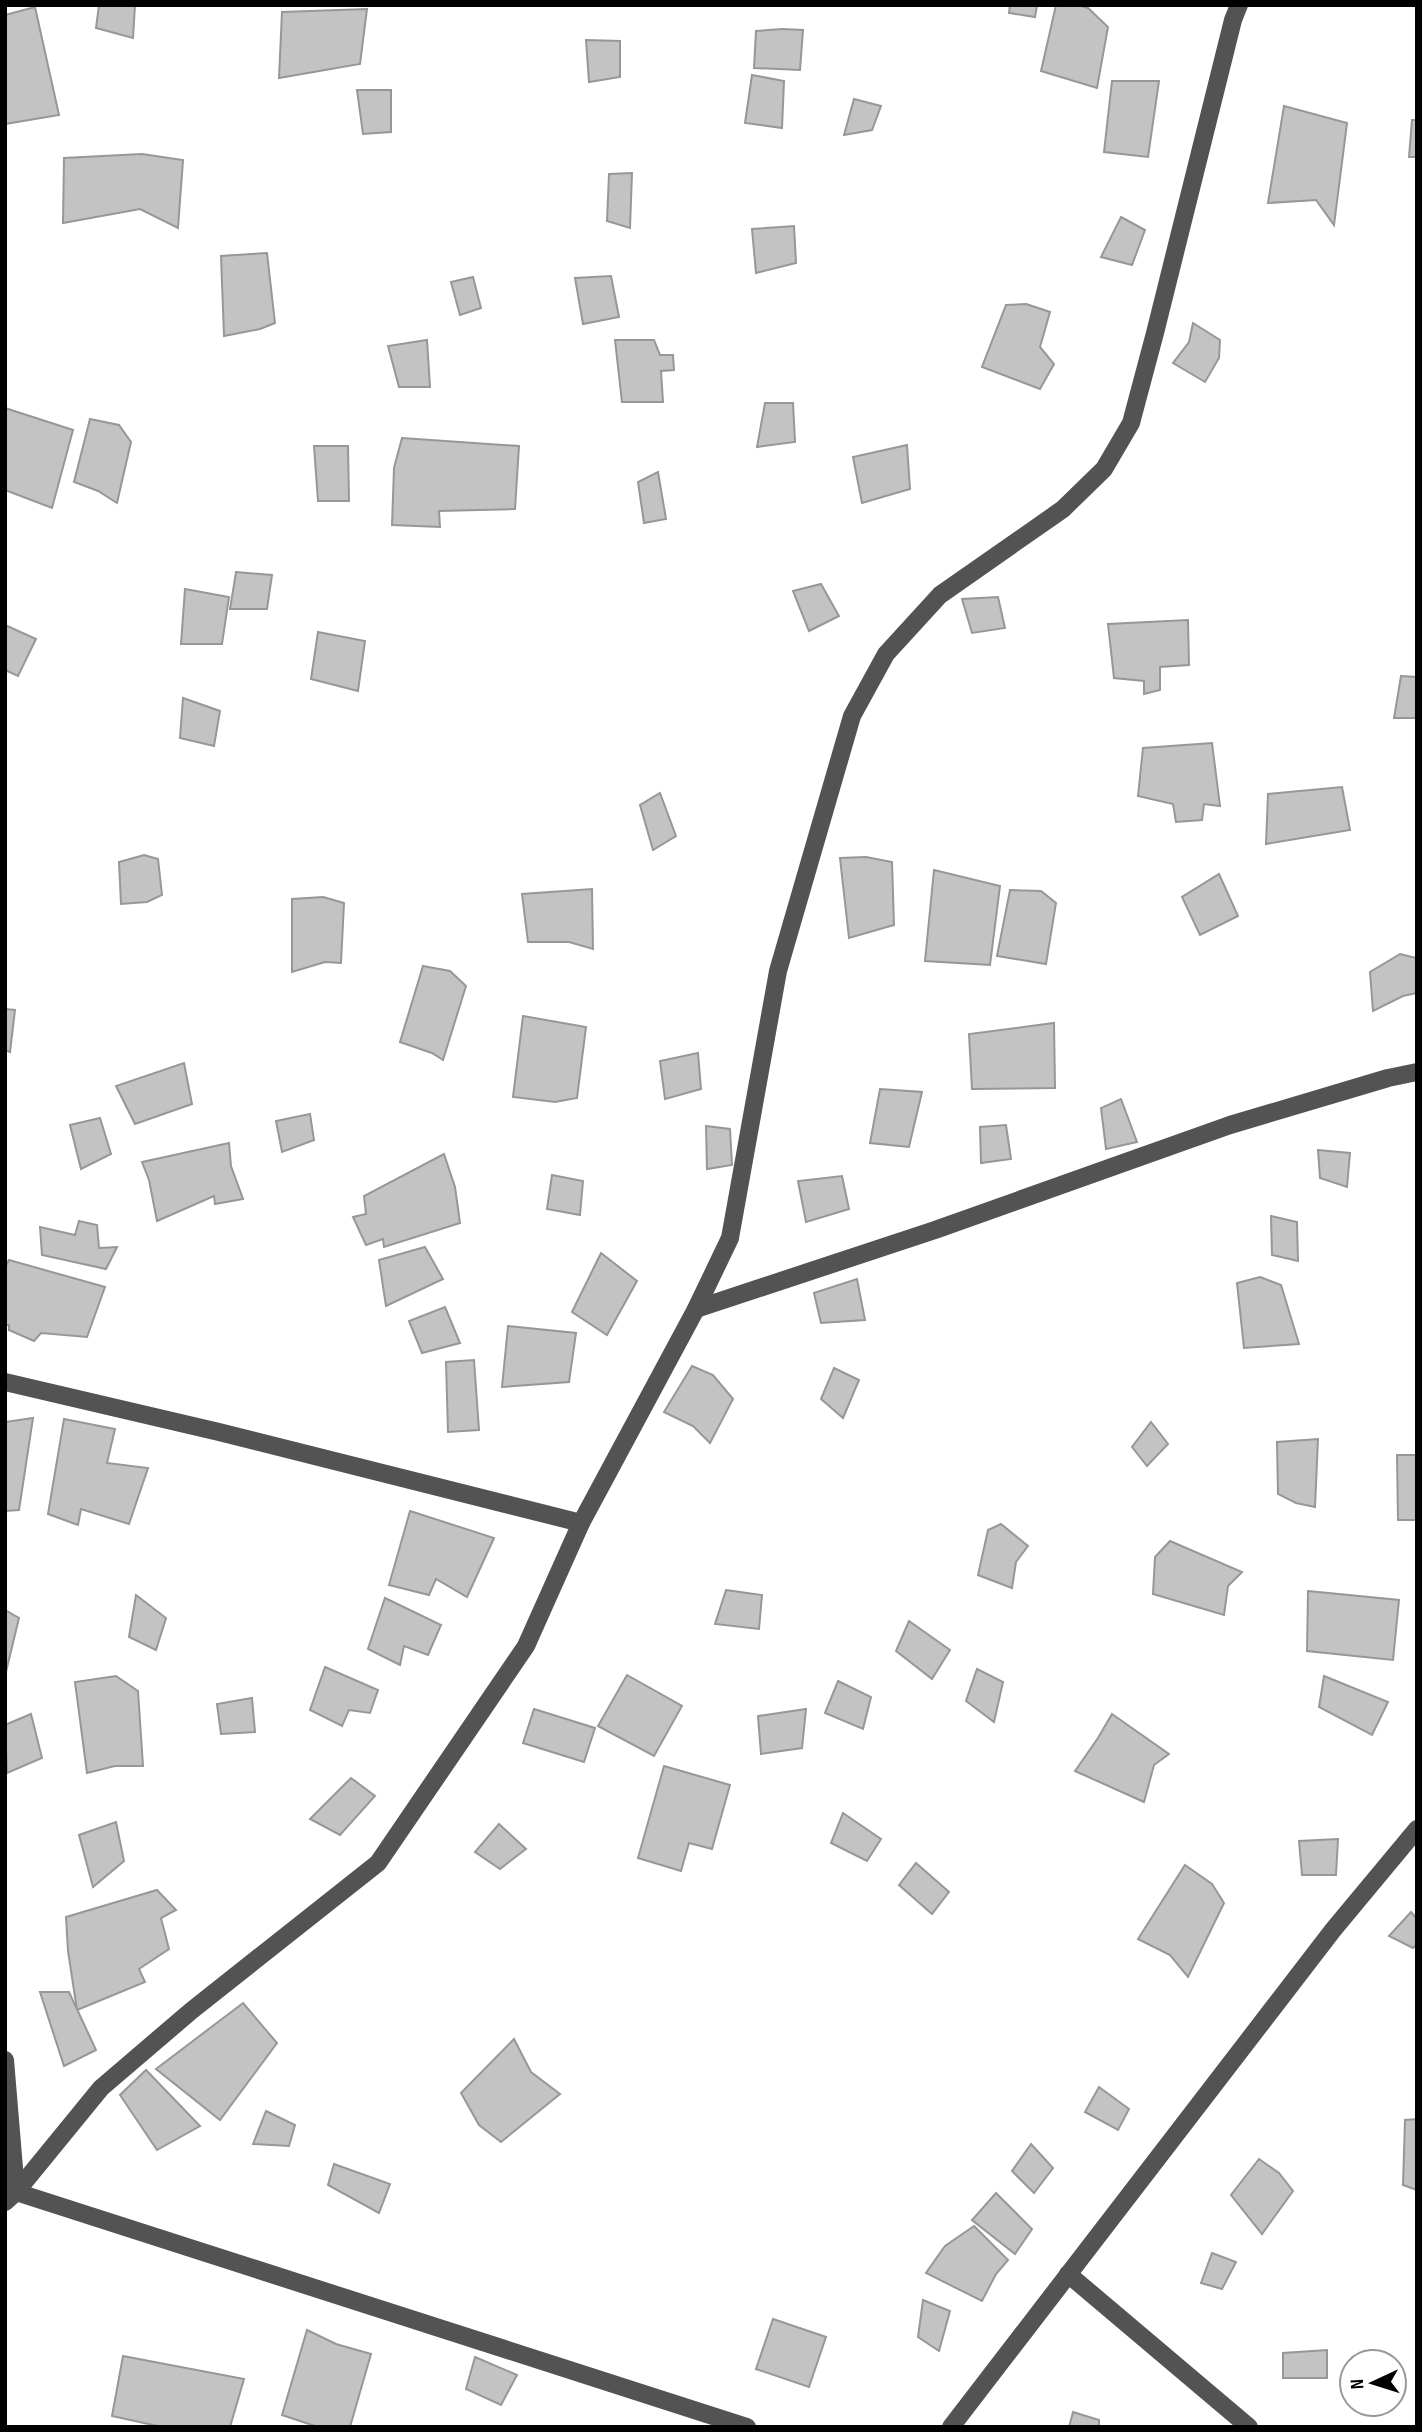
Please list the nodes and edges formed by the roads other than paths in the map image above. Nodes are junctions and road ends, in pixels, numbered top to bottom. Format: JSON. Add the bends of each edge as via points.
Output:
{"nodes":[{"id":1,"x":1239,"y":5,"type":"edge"},
{"id":2,"x":1417,"y":1072,"type":"edge"},
{"id":3,"x":696,"y":1309,"type":"junction"},
{"id":4,"x":5,"y":1382,"type":"edge"},
{"id":5,"x":581,"y":1523,"type":"junction"},
{"id":6,"x":1417,"y":1829,"type":"edge"},
{"id":7,"x":5,"y":2060,"type":"edge"},
{"id":8,"x":11,"y":2197,"type":"edge"},
{"id":9,"x":1068,"y":2274,"type":"junction"},
{"id":10,"x":747,"y":2427,"type":"edge"},
{"id":11,"x":951,"y":2427,"type":"edge"},
{"id":12,"x":1248,"y":2427,"type":"edge"}],
"edges":[{"from":1,"to":3,"type":"street","via":[[1131,423],[1104,469],[1063,509],[940,595],[886,654],[852,716],[778,971],[730,1238]]},
{"from":2,"to":3,"type":"street","via":[[1230,1125]]},
{"from":3,"to":5,"type":"street"},
{"from":4,"to":5,"type":"street"},
{"from":5,"to":8,"type":"street","via":[[526,1646],[378,1863],[102,2088]]},
{"from":6,"to":9,"type":"street","via":[[1333,1930]]},
{"from":7,"to":8,"type":"street"},
{"from":8,"to":10,"type":"street"},
{"from":9,"to":11,"type":"street"},
{"from":9,"to":12,"type":"street"}]}
